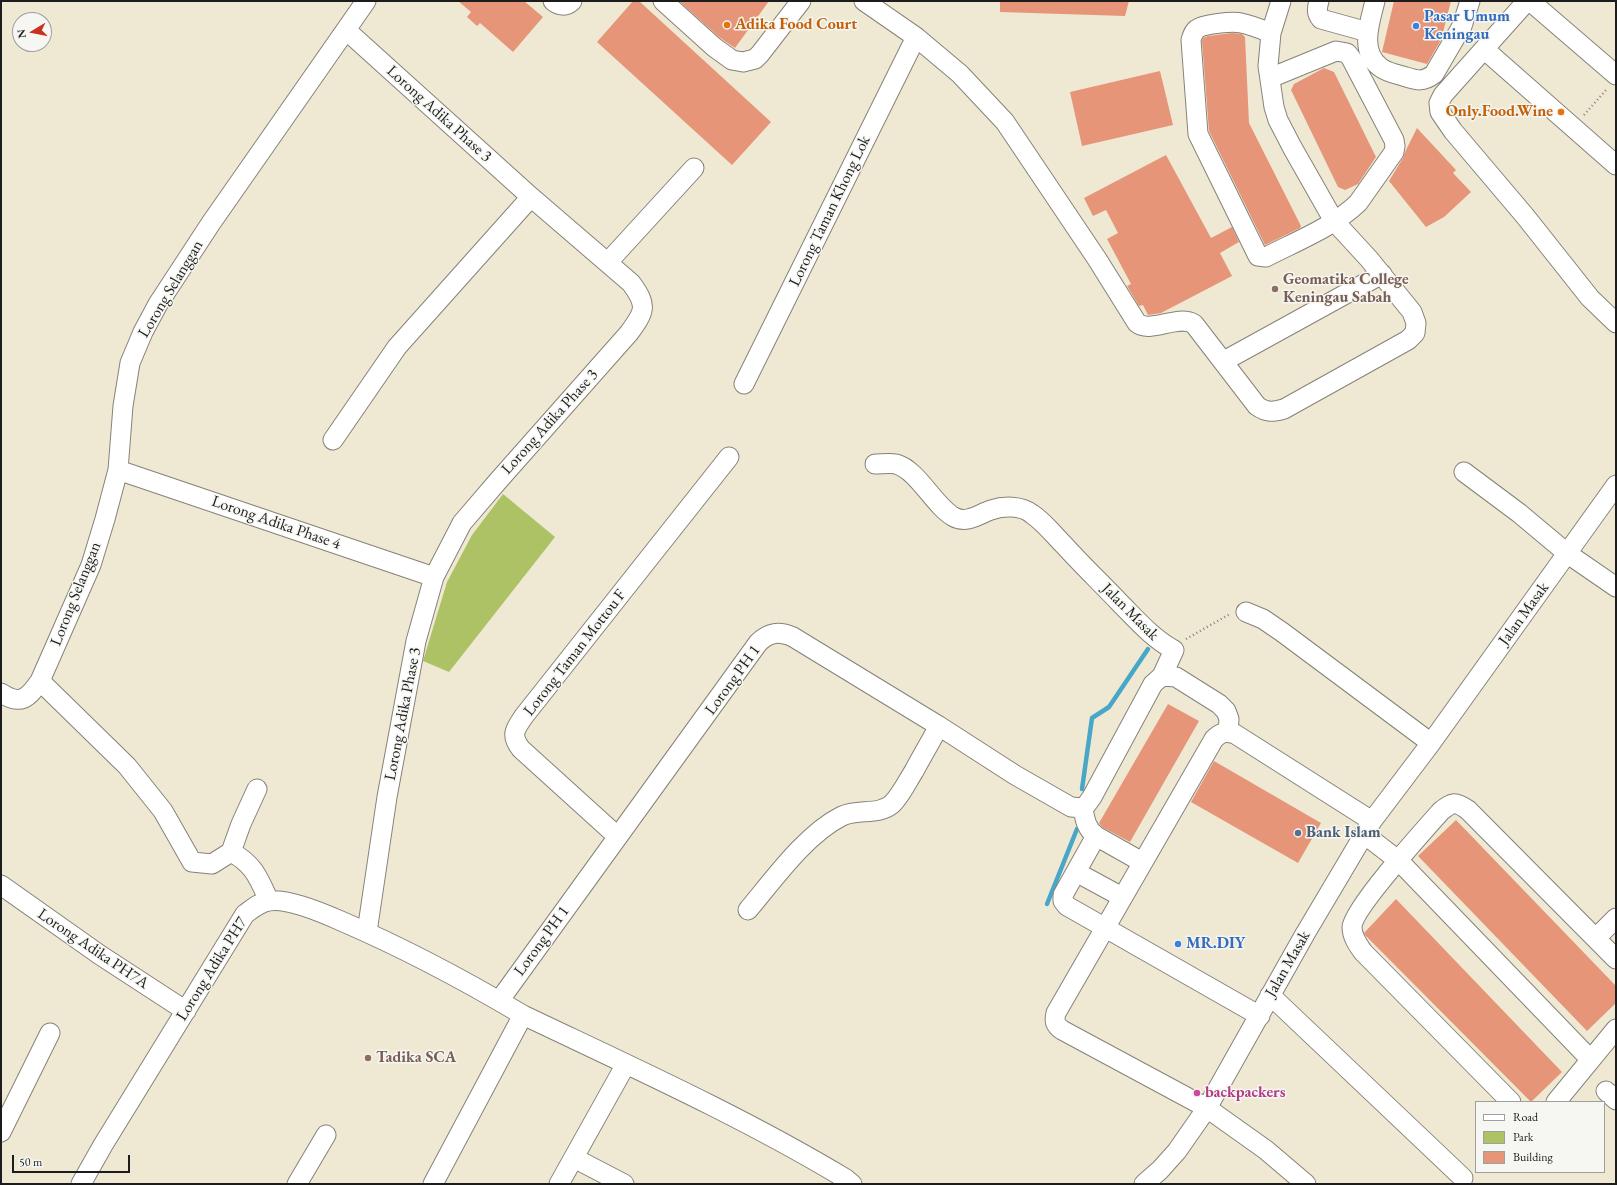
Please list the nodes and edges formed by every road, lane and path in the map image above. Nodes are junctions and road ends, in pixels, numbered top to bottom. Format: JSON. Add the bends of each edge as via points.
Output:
{"nodes":[{"id":1,"x":366,"y":1,"type":"edge"},
{"id":2,"x":553,"y":1,"type":"edge"},
{"id":3,"x":572,"y":1,"type":"edge"},
{"id":4,"x":663,"y":1,"type":"edge"},
{"id":5,"x":864,"y":1,"type":"edge"},
{"id":6,"x":1281,"y":1,"type":"edge"},
{"id":7,"x":1319,"y":1,"type":"edge"},
{"id":8,"x":1375,"y":1,"type":"edge"},
{"id":9,"x":1470,"y":1,"type":"edge"},
{"id":10,"x":1527,"y":1,"type":"edge"},
{"id":11,"x":1530,"y":1,"type":"edge"},
{"id":12,"x":797,"y":2,"type":"edge"},
{"id":13,"x":346,"y":30,"type":"junction"},
{"id":14,"x":1368,"y":32,"type":"junction"},
{"id":15,"x":1271,"y":33,"type":"junction"},
{"id":16,"x":916,"y":37,"type":"junction"},
{"id":17,"x":1484,"y":49,"type":"junction"},
{"id":18,"x":1270,"y":78,"type":"junction"},
{"id":19,"x":1614,"y":79,"type":"edge"},
{"id":20,"x":1574,"y":127,"type":"junction"},
{"id":21,"x":1616,"y":164,"type":"edge"},
{"id":22,"x":694,"y":168,"type":"dead end"},
{"id":23,"x":531,"y":197,"type":"junction"},
{"id":24,"x":1334,"y":221,"type":"junction"},
{"id":25,"x":608,"y":262,"type":"junction"},
{"id":26,"x":1382,"y":274,"type":"junction"},
{"id":27,"x":1616,"y":323,"type":"edge"},
{"id":28,"x":1224,"y":361,"type":"junction"},
{"id":29,"x":744,"y":384,"type":"dead end"},
{"id":30,"x":333,"y":440,"type":"dead end"},
{"id":31,"x":730,"y":458,"type":"dead end"},
{"id":32,"x":875,"y":464,"type":"dead end"},
{"id":33,"x":118,"y":470,"type":"junction"},
{"id":34,"x":1464,"y":472,"type":"dead end"},
{"id":35,"x":1616,"y":485,"type":"edge"},
{"id":36,"x":1568,"y":554,"type":"junction"},
{"id":37,"x":434,"y":577,"type":"junction"},
{"id":38,"x":1616,"y":587,"type":"edge"},
{"id":39,"x":1246,"y":612,"type":"joint"},
{"id":40,"x":1174,"y":650,"type":"junction"},
{"id":41,"x":1162,"y":676,"type":"junction"},
{"id":42,"x":40,"y":681,"type":"junction"},
{"id":43,"x":1,"y":692,"type":"edge"},
{"id":44,"x":939,"y":726,"type":"junction"},
{"id":45,"x":1228,"y":732,"type":"junction"},
{"id":46,"x":1431,"y":742,"type":"junction"},
{"id":47,"x":257,"y":789,"type":"dead end"},
{"id":48,"x":1083,"y":808,"type":"junction"},
{"id":49,"x":1368,"y":827,"type":"junction"},
{"id":50,"x":617,"y":836,"type":"junction"},
{"id":51,"x":1096,"y":836,"type":"junction"},
{"id":52,"x":231,"y":852,"type":"junction"},
{"id":53,"x":1399,"y":861,"type":"junction"},
{"id":54,"x":1142,"y":862,"type":"junction"},
{"id":55,"x":1076,"y":872,"type":"junction"},
{"id":56,"x":1,"y":885,"type":"edge"},
{"id":57,"x":1122,"y":897,"type":"junction"},
{"id":58,"x":269,"y":901,"type":"junction"},
{"id":59,"x":748,"y":910,"type":"dead end"},
{"id":60,"x":1616,"y":918,"type":"edge"},
{"id":61,"x":1104,"y":928,"type":"junction"},
{"id":62,"x":367,"y":932,"type":"junction"},
{"id":63,"x":1596,"y":938,"type":"junction"},
{"id":64,"x":1616,"y":958,"type":"edge"},
{"id":65,"x":1270,"y":995,"type":"junction"},
{"id":66,"x":499,"y":1001,"type":"junction"},
{"id":67,"x":186,"y":1011,"type":"junction"},
{"id":68,"x":523,"y":1015,"type":"junction"},
{"id":69,"x":1260,"y":1016,"type":"junction"},
{"id":70,"x":1616,"y":1029,"type":"edge"},
{"id":71,"x":50,"y":1033,"type":"dead end"},
{"id":72,"x":1590,"y":1059,"type":"junction"},
{"id":73,"x":626,"y":1064,"type":"junction"},
{"id":74,"x":1510,"y":1101,"type":"edge"},
{"id":75,"x":1557,"y":1101,"type":"edge"},
{"id":76,"x":1207,"y":1108,"type":"junction"},
{"id":77,"x":1,"y":1132,"type":"edge"},
{"id":78,"x":326,"y":1135,"type":"dead end"},
{"id":79,"x":574,"y":1158,"type":"junction"},
{"id":80,"x":1463,"y":1178,"type":"dead end"},
{"id":81,"x":81,"y":1184,"type":"edge"},
{"id":82,"x":297,"y":1184,"type":"edge"},
{"id":83,"x":432,"y":1184,"type":"edge"},
{"id":84,"x":559,"y":1184,"type":"edge"},
{"id":85,"x":624,"y":1184,"type":"edge"},
{"id":86,"x":852,"y":1184,"type":"edge"},
{"id":87,"x":1144,"y":1184,"type":"edge"},
{"id":88,"x":1306,"y":1184,"type":"edge"}],
"edges":[{"from":1,"to":13,"type":"street","name":"Lorong Selanggan"},
{"from":2,"to":3,"type":"street","via":[[563,6]]},
{"from":4,"to":12,"type":"street","via":[[714,47],[732,60],[743,62],[754,60],[760,54]]},
{"from":5,"to":16,"type":"street"},
{"from":6,"to":15,"type":"street"},
{"from":7,"to":14,"type":"street","via":[[1318,15],[1322,18]]},
{"from":8,"to":14,"type":"street"},
{"from":9,"to":14,"type":"street","via":[[1462,26],[1434,74],[1427,79],[1418,80],[1381,68],[1374,62],[1369,51]]},
{"from":10,"to":17,"type":"street"},
{"from":11,"to":19,"type":"street"},
{"from":13,"to":23,"type":"street","name":"Lorong Adika Phase 3"},
{"from":13,"to":33,"type":"street","name":"Lorong Selanggan","via":[[211,223],[158,304],[143,332],[130,363],[123,406]]},
{"from":15,"to":18,"type":"street","via":[[1268,66]]},
{"from":15,"to":24,"type":"street","via":[[1233,22],[1203,27],[1192,35],[1198,134],[1258,256],[1266,257]]},
{"from":16,"to":28,"type":"street","via":[[960,74],[1004,122],[1098,259],[1137,323],[1146,327],[1190,321],[1199,328]]},
{"from":16,"to":29,"type":"street","name":"Lorong Taman Khong Lok"},
{"from":17,"to":20,"type":"street"},
{"from":17,"to":27,"type":"street","via":[[1443,95],[1439,103],[1440,112],[1590,298]]},
{"from":18,"to":24,"type":"street","via":[[1278,120]]},
{"from":18,"to":24,"type":"street","via":[[1336,51],[1347,54],[1394,140],[1394,152],[1358,202]]},
{"from":19,"to":20,"type":"path"},
{"from":20,"to":21,"type":"street"},
{"from":22,"to":25,"type":"street"},
{"from":23,"to":25,"type":"street","name":"Lorong Adika Phase 3"},
{"from":23,"to":30,"type":"street","via":[[397,347]]},
{"from":24,"to":26,"type":"street"},
{"from":25,"to":37,"type":"street","name":"Lorong Adika Phase 3","via":[[631,283],[641,297],[643,311],[638,321],[462,523]]},
{"from":26,"to":28,"type":"street"},
{"from":26,"to":28,"type":"street","via":[[1412,312],[1416,324],[1415,333],[1408,340],[1284,409],[1272,412],[1264,411],[1257,406]]},
{"from":31,"to":50,"type":"street","name":"Lorong Taman Mottou F","via":[[524,716],[514,735],[514,740],[521,749]]},
{"from":32,"to":40,"type":"street","name":"Jalan Masak","via":[[895,464],[903,467],[956,518],[976,518],[991,510],[1012,507],[1031,513],[1151,635]]},
{"from":33,"to":37,"type":"street","name":"Lorong Adika Phase 4"},
{"from":33,"to":42,"type":"street","name":"Lorong Selanggan","via":[[91,565]]},
{"from":34,"to":36,"type":"street"},
{"from":35,"to":36,"type":"street","name":"Jalan Masak"},
{"from":36,"to":38,"type":"street"},
{"from":36,"to":46,"type":"street","name":"Jalan Masak"},
{"from":37,"to":62,"type":"street","name":"Lorong Adika Phase 3","via":[[415,649],[387,796]]},
{"from":39,"to":40,"type":"path","name":"Jalan Masak","via":[[1229,614],[1180,642]]},
{"from":39,"to":46,"type":"street","via":[[1263,619],[1282,632]]},
{"from":40,"to":41,"type":"street"},
{"from":41,"to":45,"type":"street","via":[[1176,677],[1219,704],[1229,719]]},
{"from":41,"to":48,"type":"street","via":[[1153,684],[1092,797]]},
{"from":42,"to":43,"type":"street","name":"Lorong Selanggan","via":[[26,698],[19,700],[10,699]]},
{"from":42,"to":52,"type":"street","via":[[127,766],[163,811],[192,862],[212,864]]},
{"from":44,"to":48,"type":"street","name":"Lorong PH 1","via":[[1015,775],[1071,807]]},
{"from":44,"to":50,"type":"street","name":"Lorong PH 1","via":[[794,637],[780,633],[769,635],[758,643]]},
{"from":44,"to":59,"type":"street","via":[[891,805],[873,812],[844,815],[831,823],[796,854]]},
{"from":45,"to":49,"type":"street","via":[[1235,734]]},
{"from":45,"to":54,"type":"street","via":[[1220,733],[1214,739]]},
{"from":46,"to":49,"type":"street","name":"Jalan Masak"},
{"from":47,"to":52,"type":"street"},
{"from":48,"to":51,"type":"street","via":[[1085,824]]},
{"from":49,"to":53,"type":"street"},
{"from":49,"to":65,"type":"street","name":"Jalan Masak"},
{"from":50,"to":66,"type":"street","name":"Lorong PH 1"},
{"from":51,"to":54,"type":"street"},
{"from":51,"to":55,"type":"street"},
{"from":52,"to":58,"type":"street","via":[[244,859],[257,876]]},
{"from":53,"to":63,"type":"street","via":[[1441,811],[1451,803],[1459,804],[1468,810]]},
{"from":53,"to":72,"type":"street"},
{"from":53,"to":74,"type":"street","via":[[1361,908],[1352,927],[1354,938],[1363,952]]},
{"from":54,"to":57,"type":"street"},
{"from":55,"to":57,"type":"street"},
{"from":55,"to":61,"type":"street","via":[[1063,895],[1063,901]]},
{"from":56,"to":67,"type":"street","name":"Lorong Adika PH7A","via":[[100,955]]},
{"from":57,"to":61,"type":"street"},
{"from":58,"to":62,"type":"street","via":[[295,903]]},
{"from":58,"to":67,"type":"street","name":"Lorong Adika PH7","via":[[245,914]]},
{"from":60,"to":63,"type":"street"},
{"from":61,"to":69,"type":"street"},
{"from":61,"to":76,"type":"street","via":[[1056,1013],[1055,1023],[1062,1030]]},
{"from":62,"to":66,"type":"street"},
{"from":63,"to":64,"type":"street"},
{"from":65,"to":69,"type":"street","name":"Jalan Masak"},
{"from":65,"to":80,"type":"street"},
{"from":66,"to":68,"type":"street"},
{"from":67,"to":81,"type":"street","name":"Lorong Adika PH7"},
{"from":68,"to":73,"type":"street"},
{"from":68,"to":83,"type":"street"},
{"from":69,"to":76,"type":"street","name":"Jalan Masak"},
{"from":70,"to":72,"type":"street"},
{"from":71,"to":77,"type":"street"},
{"from":72,"to":75,"type":"street"},
{"from":73,"to":79,"type":"street"},
{"from":73,"to":86,"type":"street","via":[[796,1149]]},
{"from":76,"to":87,"type":"street","name":"Jalan Masak","via":[[1176,1151]]},
{"from":76,"to":88,"type":"street","via":[[1266,1150]]},
{"from":78,"to":82,"type":"street"},
{"from":79,"to":84,"type":"street"},
{"from":79,"to":85,"type":"street"}]}
